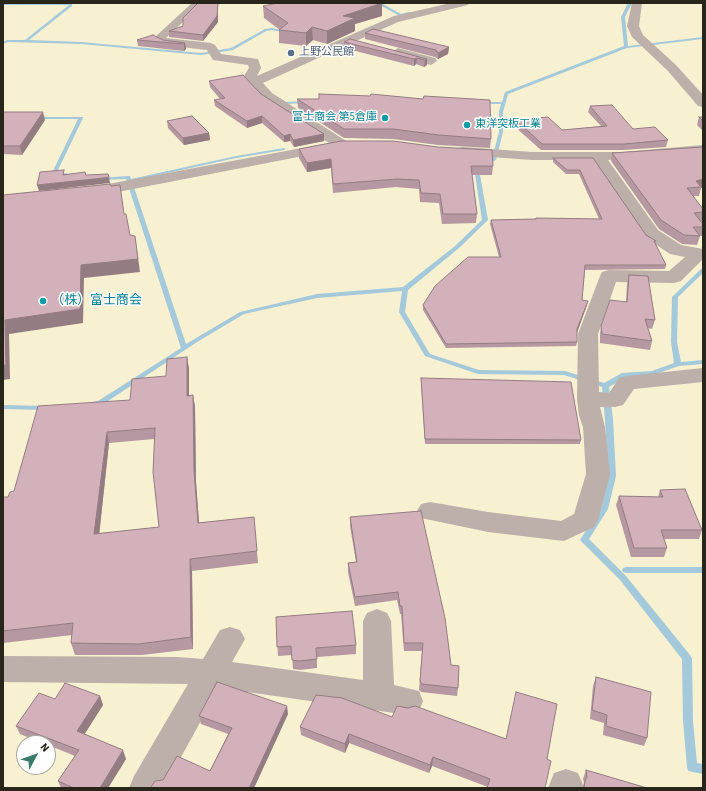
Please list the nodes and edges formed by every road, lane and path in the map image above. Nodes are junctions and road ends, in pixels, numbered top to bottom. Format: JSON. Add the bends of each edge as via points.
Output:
{"nodes":[{"id":1,"x":198,"y":3,"type":"edge"},
{"id":2,"x":464,"y":3,"type":"edge"},
{"id":3,"x":637,"y":3,"type":"edge"},
{"id":4,"x":350,"y":40,"type":"junction"},
{"id":5,"x":365,"y":44,"type":"edge"},
{"id":6,"x":387,"y":50,"type":"edge"},
{"id":7,"x":431,"y":61,"type":"edge"},
{"id":8,"x":259,"y":80,"type":"junction"},
{"id":9,"x":703,"y":103,"type":"edge"},
{"id":10,"x":703,"y":149,"type":"edge"},
{"id":11,"x":446,"y":150,"type":"edge"},
{"id":12,"x":597,"y":156,"type":"junction"},
{"id":13,"x":80,"y":194,"type":"edge"},
{"id":14,"x":701,"y":254,"type":"edge"},
{"id":15,"x":703,"y":375,"type":"edge"},
{"id":16,"x":588,"y":400,"type":"junction"},
{"id":17,"x":430,"y":511,"type":"dead end"},
{"id":18,"x":377,"y":621,"type":"dead end"},
{"id":19,"x":230,"y":639,"type":"dead end"},
{"id":20,"x":3,"y":669,"type":"edge"},
{"id":21,"x":211,"y":673,"type":"junction"},
{"id":22,"x":379,"y":696,"type":"junction"},
{"id":23,"x":408,"y":701,"type":"dead end"},
{"id":24,"x":146,"y":788,"type":"edge"}],
"edges":[{"from":1,"to":8,"type":"street","via":[[159,39],[164,42],[211,47],[217,57],[254,62],[255,68],[250,76]]},
{"from":2,"to":4,"type":"street","via":[[394,16]]},
{"from":3,"to":9,"type":"street","via":[[633,26],[638,37],[672,68]]},
{"from":4,"to":5,"type":"street"},
{"from":4,"to":8,"type":"street"},
{"from":6,"to":7,"type":"street"},
{"from":8,"to":13,"type":"street","via":[[266,96],[348,144]]},
{"from":10,"to":12,"type":"street"},
{"from":11,"to":12,"type":"street","via":[[532,156]]},
{"from":12,"to":14,"type":"street","via":[[652,234],[676,250]]},
{"from":14,"to":16,"type":"street","via":[[674,277],[610,276],[588,334]]},
{"from":15,"to":16,"type":"street","via":[[627,383],[615,400]]},
{"from":16,"to":17,"type":"street","via":[[594,427],[598,474],[585,520],[564,531],[488,522]]},
{"from":18,"to":22,"type":"street"},
{"from":19,"to":21,"type":"street"},
{"from":20,"to":21,"type":"street","via":[[177,670]]},
{"from":21,"to":22,"type":"street"},
{"from":21,"to":24,"type":"street"},
{"from":22,"to":23,"type":"street"}]}
